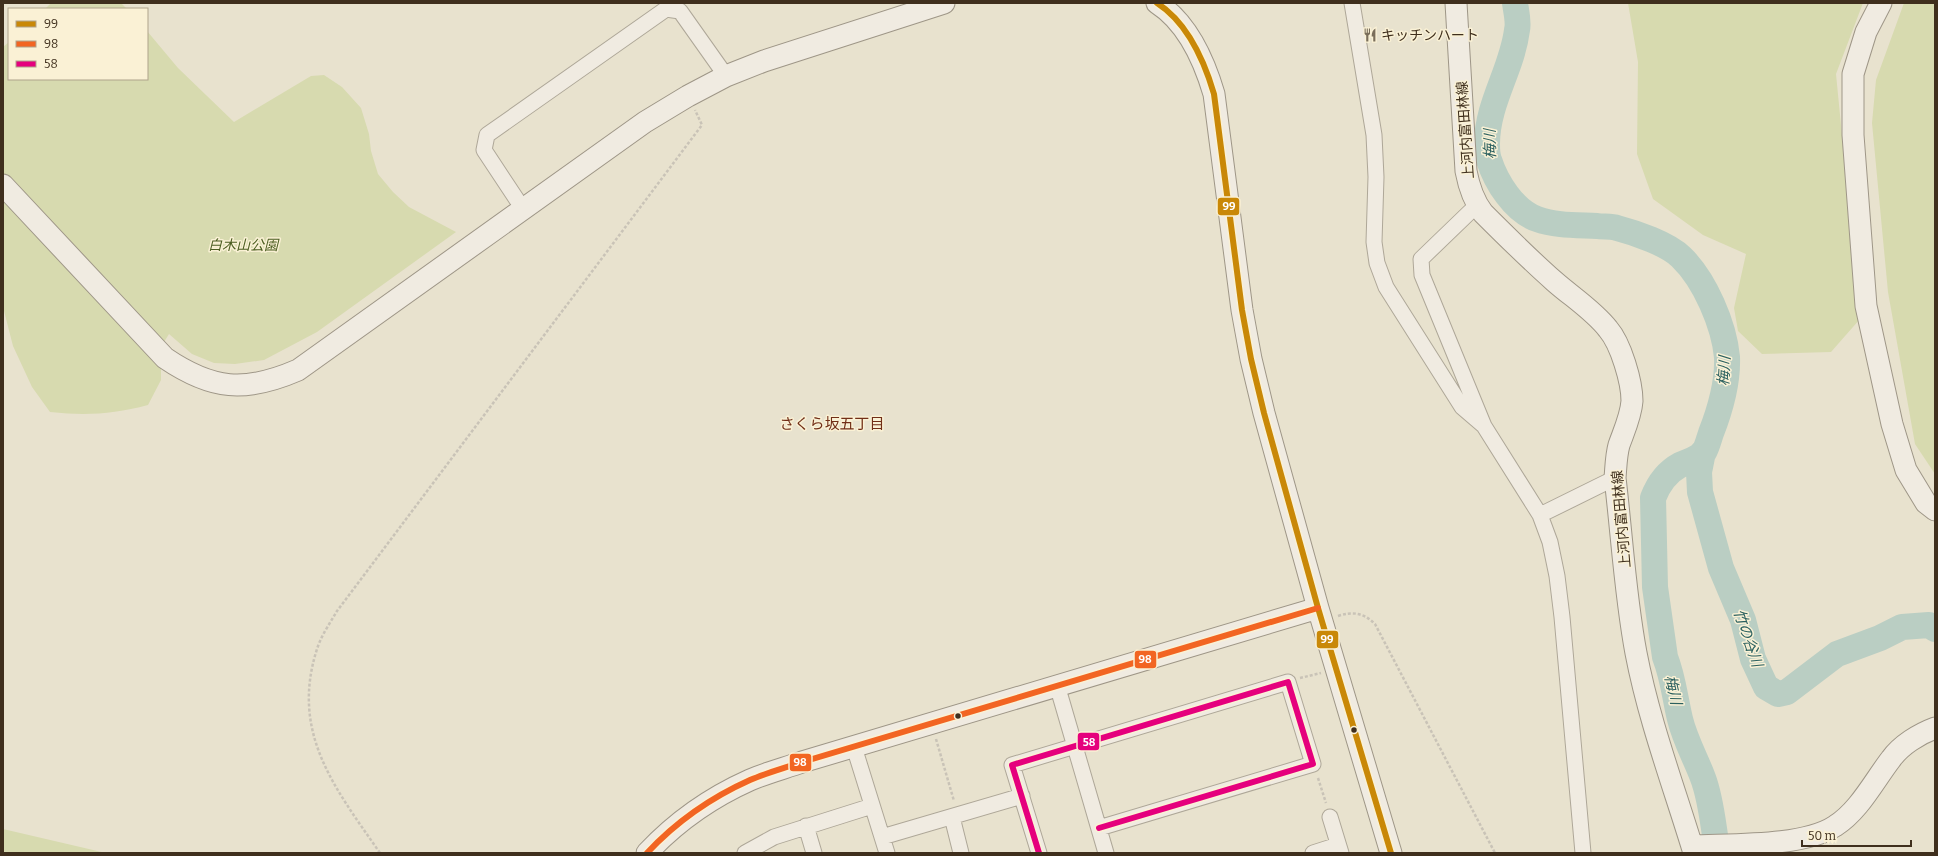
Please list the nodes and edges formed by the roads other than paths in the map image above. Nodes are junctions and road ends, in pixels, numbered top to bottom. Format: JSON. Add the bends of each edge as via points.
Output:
{"nodes":[{"id":1,"x":944,"y":3,"type":"edge"},
{"id":2,"x":1157,"y":3,"type":"edge"},
{"id":3,"x":1352,"y":3,"type":"edge"},
{"id":4,"x":1456,"y":3,"type":"edge"},
{"id":5,"x":1881,"y":3,"type":"edge"},
{"id":6,"x":726,"y":76,"type":"junction"},
{"id":7,"x":3,"y":185,"type":"edge"},
{"id":8,"x":1477,"y":205,"type":"junction"},
{"id":9,"x":523,"y":209,"type":"junction"},
{"id":10,"x":1484,"y":426,"type":"junction"},
{"id":11,"x":1615,"y":478,"type":"junction"},
{"id":12,"x":1935,"y":510,"type":"edge"},
{"id":13,"x":1540,"y":515,"type":"junction"},
{"id":14,"x":1320,"y":615,"type":"junction"},
{"id":15,"x":1057,"y":686,"type":"junction"},
{"id":16,"x":1935,"y":728,"type":"edge"},
{"id":17,"x":854,"y":747,"type":"junction"},
{"id":18,"x":1075,"y":747,"type":"junction"},
{"id":19,"x":1022,"y":796,"type":"junction"},
{"id":20,"x":872,"y":806,"type":"junction"},
{"id":21,"x":955,"y":816,"type":"junction"},
{"id":22,"x":1330,"y":817,"type":"road end"},
{"id":23,"x":806,"y":826,"type":"junction"},
{"id":24,"x":1099,"y":828,"type":"junction"},
{"id":25,"x":882,"y":837,"type":"junction"},
{"id":26,"x":1340,"y":849,"type":"edge"},
{"id":27,"x":1693,"y":849,"type":"edge"},
{"id":28,"x":647,"y":853,"type":"edge"},
{"id":29,"x":745,"y":853,"type":"edge"},
{"id":30,"x":814,"y":853,"type":"edge"},
{"id":31,"x":887,"y":853,"type":"edge"},
{"id":32,"x":961,"y":853,"type":"edge"},
{"id":33,"x":1039,"y":853,"type":"edge"},
{"id":34,"x":1106,"y":853,"type":"edge"},
{"id":35,"x":1313,"y":853,"type":"edge"},
{"id":36,"x":1391,"y":853,"type":"edge"},
{"id":37,"x":1583,"y":853,"type":"edge"}],
"edges":[{"from":1,"to":6,"type":"street","via":[[764,61]]},
{"from":2,"to":14,"type":"street","via":[[1182,27],[1197,49],[1214,94],[1242,310],[1251,359]]},
{"from":3,"to":10,"type":"street","via":[[1374,135],[1374,242],[1377,264],[1386,288],[1462,407]]},
{"from":4,"to":8,"type":"street","name":"上河内富田林線","via":[[1466,171],[1469,189]]},
{"from":5,"to":12,"type":"street","via":[[1866,32],[1853,74],[1853,135],[1866,306],[1892,424],[1906,470],[1926,503]]},
{"from":6,"to":9,"type":"street","via":[[645,122]]},
{"from":6,"to":9,"type":"street","via":[[680,11],[666,9],[487,135],[484,150]]},
{"from":7,"to":9,"type":"street","via":[[165,358],[200,378],[224,385],[251,385],[276,380],[298,370]]},
{"from":8,"to":10,"type":"street","via":[[1421,259],[1421,270]]},
{"from":8,"to":11,"type":"street","name":"上河内富田林線","via":[[1532,262],[1595,315],[1609,330],[1617,344],[1631,384],[1632,402],[1616,461]]},
{"from":10,"to":13,"type":"street"},
{"from":11,"to":13,"type":"street"},
{"from":11,"to":27,"type":"street","name":"上河内富田林線","via":[[1637,654],[1662,755]]},
{"from":13,"to":37,"type":"street","via":[[1550,542],[1558,583]]},
{"from":14,"to":15,"type":"street"},
{"from":14,"to":36,"type":"street"},
{"from":15,"to":17,"type":"street"},
{"from":15,"to":18,"type":"street"},
{"from":16,"to":27,"type":"street","via":[[1907,744],[1891,758],[1852,811],[1835,827],[1801,840]]},
{"from":17,"to":20,"type":"street"},
{"from":17,"to":28,"type":"street","via":[[750,780],[714,799],[678,824]]},
{"from":18,"to":19,"type":"street","via":[[1012,765]]},
{"from":18,"to":24,"type":"street"},
{"from":18,"to":24,"type":"street","via":[[1288,682],[1314,764]]},
{"from":19,"to":21,"type":"street"},
{"from":19,"to":33,"type":"street"},
{"from":20,"to":23,"type":"street"},
{"from":20,"to":25,"type":"street"},
{"from":21,"to":25,"type":"street"},
{"from":21,"to":32,"type":"street"},
{"from":22,"to":26,"type":"street"},
{"from":23,"to":29,"type":"street","via":[[774,837]]},
{"from":23,"to":30,"type":"street"},
{"from":24,"to":34,"type":"street"},
{"from":25,"to":31,"type":"street"},
{"from":26,"to":35,"type":"street"}]}
